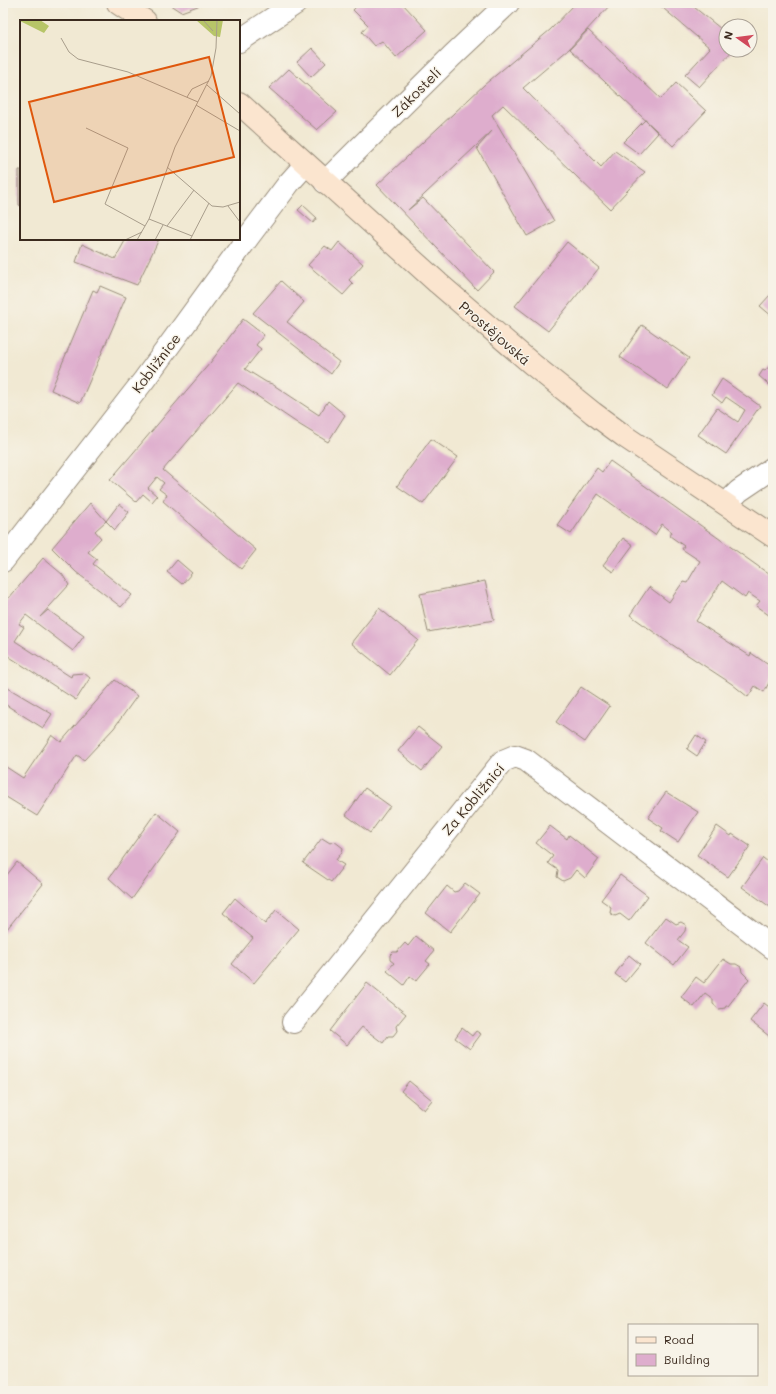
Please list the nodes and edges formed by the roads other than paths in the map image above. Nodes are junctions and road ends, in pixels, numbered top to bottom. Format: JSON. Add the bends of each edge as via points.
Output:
{"nodes":[{"id":1,"x":118,"y":3,"type":"edge"},
{"id":2,"x":296,"y":3,"type":"edge"},
{"id":3,"x":508,"y":3,"type":"edge"},
{"id":4,"x":144,"y":20,"type":"edge"},
{"id":5,"x":240,"y":40,"type":"edge"},
{"id":6,"x":240,"y":104,"type":"edge"},
{"id":7,"x":306,"y":164,"type":"junction"},
{"id":8,"x":325,"y":182,"type":"junction"},
{"id":9,"x":244,"y":231,"type":"edge"},
{"id":10,"x":238,"y":240,"type":"edge"},
{"id":11,"x":773,"y":468,"type":"edge"},
{"id":12,"x":726,"y":504,"type":"junction"},
{"id":13,"x":773,"y":536,"type":"edge"},
{"id":14,"x":3,"y":561,"type":"edge"},
{"id":15,"x":773,"y":948,"type":"edge"},
{"id":16,"x":293,"y":1022,"type":"dead end"}],
"edges":[{"from":1,"to":4,"type":"main road"},
{"from":2,"to":5,"type":"street"},
{"from":3,"to":8,"type":"street","name":"Zákostelí"},
{"from":6,"to":7,"type":"main road","name":"Prostějovská"},
{"from":7,"to":8,"type":"main road","name":"Prostějovská"},
{"from":7,"to":9,"type":"street","name":"Kobližnice"},
{"from":8,"to":12,"type":"main road","name":"Prostějovská","via":[[548,377],[624,436]]},
{"from":10,"to":14,"type":"street","name":"Kobližnice","via":[[144,380]]},
{"from":11,"to":12,"type":"street","via":[[739,491]]},
{"from":12,"to":13,"type":"main road","name":"Prostějovská"},
{"from":15,"to":16,"type":"street","name":"Za Kobližnicí","via":[[526,760],[515,756],[502,761]]}]}
